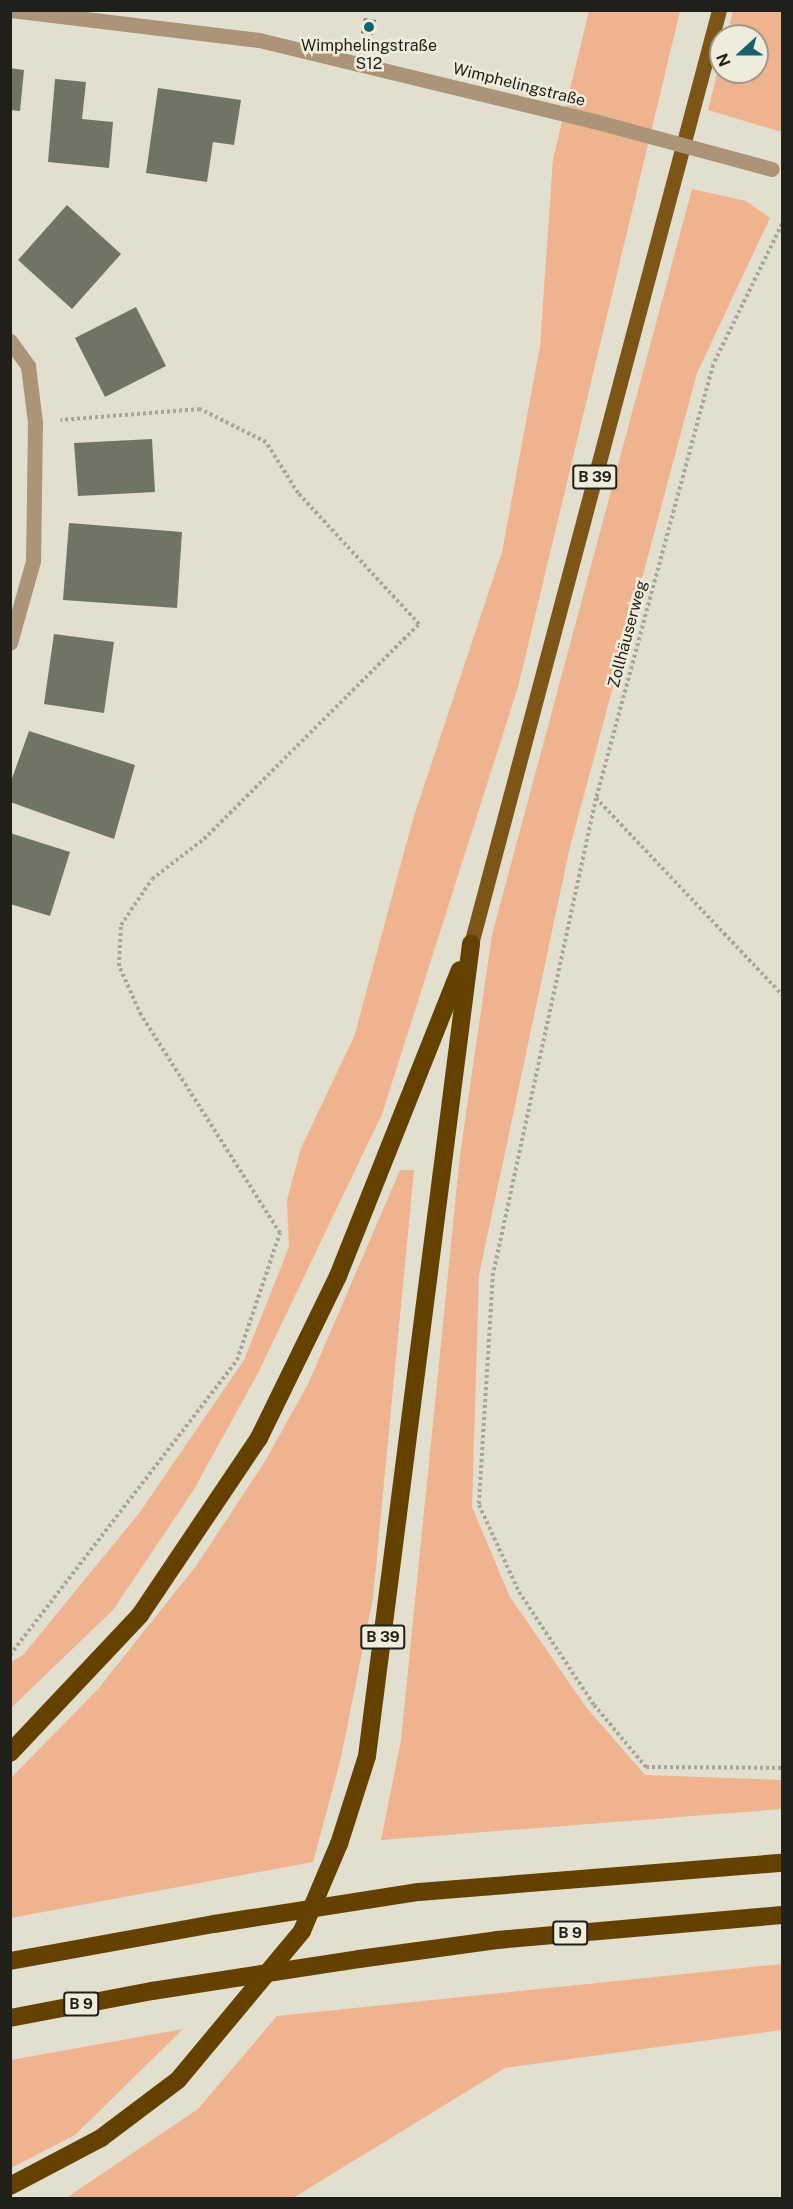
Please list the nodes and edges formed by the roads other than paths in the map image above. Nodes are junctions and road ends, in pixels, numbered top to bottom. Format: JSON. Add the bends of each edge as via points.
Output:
{"nodes":[{"id":1,"x":11,"y":10,"type":"edge"},
{"id":2,"x":145,"y":10,"type":"edge"},
{"id":3,"x":719,"y":10,"type":"edge"},
{"id":4,"x":147,"y":27,"type":"junction"},
{"id":5,"x":778,"y":171,"type":"edge"},
{"id":6,"x":10,"y":341,"type":"edge"},
{"id":7,"x":10,"y":643,"type":"edge"},
{"id":8,"x":471,"y":944,"type":"junction"},
{"id":9,"x":10,"y":1753,"type":"edge"},
{"id":10,"x":783,"y":1863,"type":"edge"},
{"id":11,"x":783,"y":1915,"type":"edge"},
{"id":12,"x":10,"y":1961,"type":"edge"},
{"id":13,"x":10,"y":2018,"type":"edge"},
{"id":14,"x":10,"y":2186,"type":"edge"}],
"edges":[{"from":1,"to":4,"type":"street","name":"Wimphelingstraße"},
{"from":2,"to":4,"type":"street"},
{"from":3,"to":8,"type":"main road","number":"B 39"},
{"from":4,"to":5,"type":"street","name":"Wimphelingstraße","bridge":true,"via":[[259,40],[594,121]]},
{"from":6,"to":7,"type":"street","via":[[28,366],[35,423],[33,561]]},
{"from":8,"to":9,"type":"highway","number":"B 39","via":[[338,1276],[259,1438],[140,1615]]},
{"from":8,"to":14,"type":"highway","number":"B 39","via":[[367,1756],[339,1844],[302,1931],[178,2080],[101,2138]]},
{"from":10,"to":12,"type":"highway","bridge":true,"via":[[419,1892]]},
{"from":11,"to":13,"type":"highway","number":"B 9","bridge":true,"via":[[508,1939],[152,1991]]}]}
